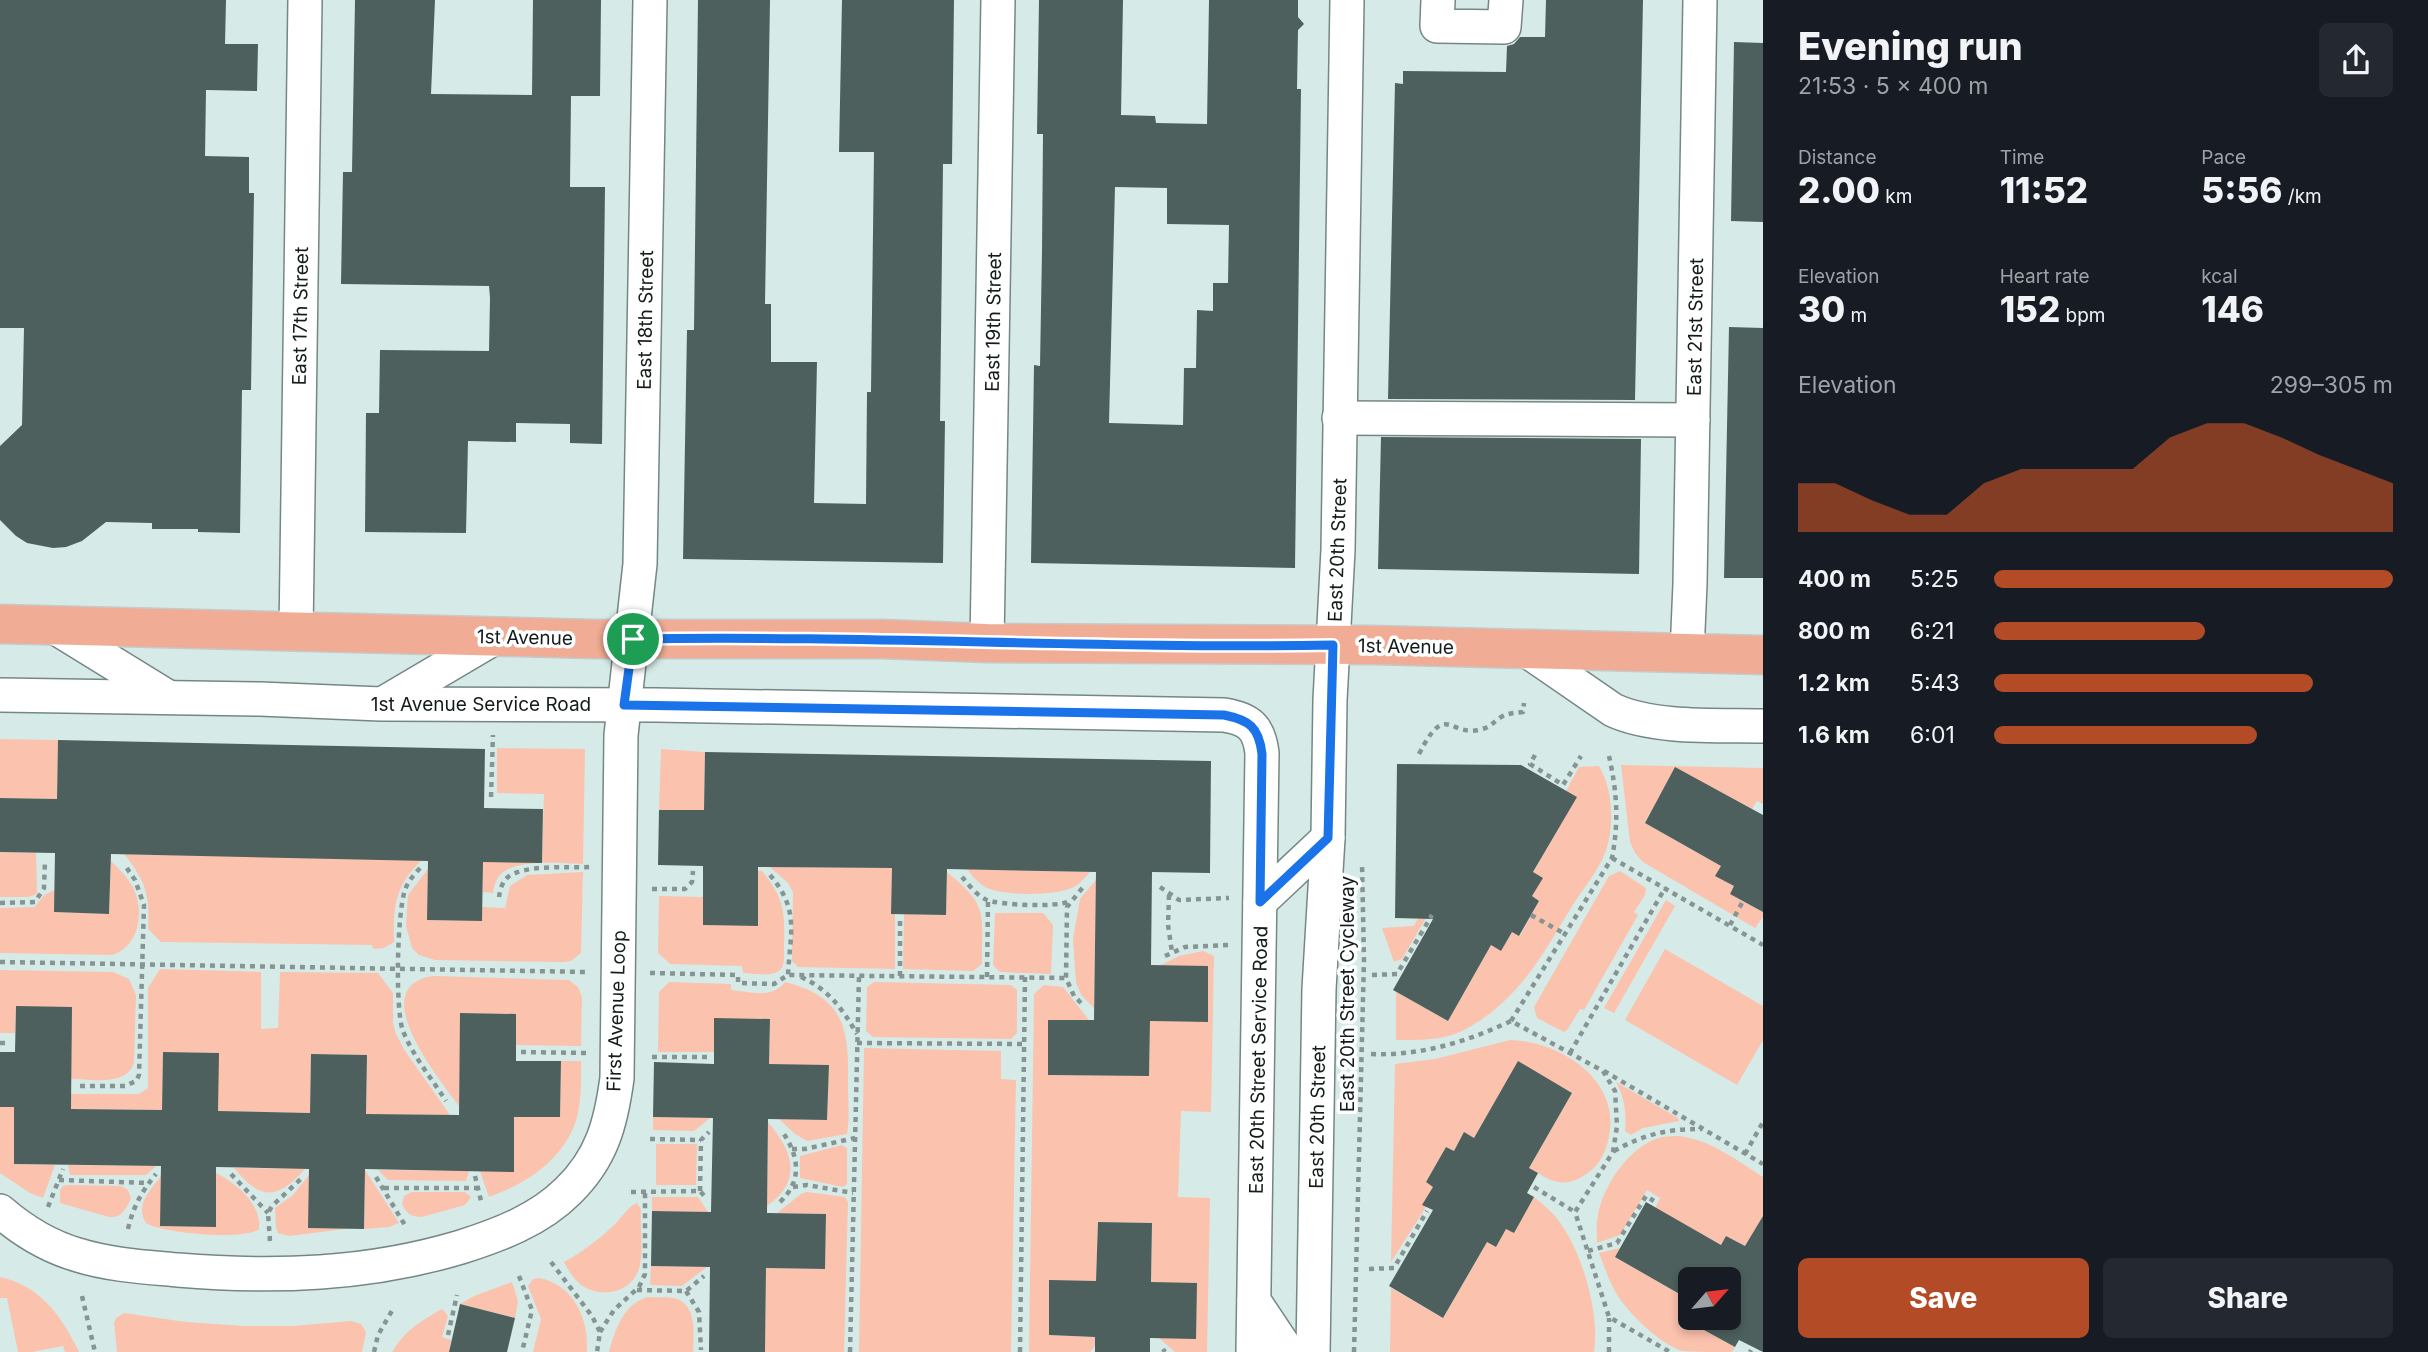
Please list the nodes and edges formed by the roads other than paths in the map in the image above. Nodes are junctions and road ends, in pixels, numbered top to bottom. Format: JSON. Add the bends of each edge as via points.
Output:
{"nodes":[{"id":1,"x":305,"y":0,"type":"edge"},
{"id":2,"x":650,"y":0,"type":"edge"},
{"id":3,"x":998,"y":0,"type":"edge"},
{"id":4,"x":1347,"y":0,"type":"edge"},
{"id":5,"x":1438,"y":0,"type":"edge"},
{"id":6,"x":1506,"y":0,"type":"edge"},
{"id":7,"x":1700,"y":0,"type":"edge"},
{"id":8,"x":1339,"y":418,"type":"junction"},
{"id":9,"x":1693,"y":420,"type":"junction"},
{"id":10,"x":0,"y":624,"type":"edge"},
{"id":11,"x":51,"y":625,"type":"junction"},
{"id":12,"x":296,"y":633,"type":"junction"},
{"id":13,"x":496,"y":636,"type":"junction"},
{"id":14,"x":633,"y":639,"type":"junction"},
{"id":15,"x":987,"y":643,"type":"junction"},
{"id":16,"x":1333,"y":645,"type":"junction"},
{"id":17,"x":1523,"y":648,"type":"junction"},
{"id":18,"x":1687,"y":653,"type":"junction"},
{"id":19,"x":1763,"y":655,"type":"edge"},
{"id":20,"x":0,"y":695,"type":"edge"},
{"id":21,"x":168,"y":697,"type":"junction"},
{"id":22,"x":381,"y":704,"type":"junction"},
{"id":23,"x":624,"y":705,"type":"junction"},
{"id":24,"x":1763,"y":726,"type":"edge"},
{"id":25,"x":1253,"y":727,"type":"joint"},
{"id":26,"x":1328,"y":838,"type":"junction"},
{"id":27,"x":1247,"y":900,"type":"junction"},
{"id":28,"x":0,"y":1212,"type":"edge"},
{"id":29,"x":1254,"y":1301,"type":"junction"},
{"id":30,"x":1253,"y":1352,"type":"edge"},
{"id":31,"x":1288,"y":1352,"type":"edge"},
{"id":32,"x":1313,"y":1352,"type":"edge"}],
"edges":[{"from":1,"to":12,"type":"street","name":"East 17th Street"},
{"from":2,"to":14,"type":"street","name":"East 18th Street","via":[[640,564]]},
{"from":3,"to":15,"type":"street","name":"East 19th Street"},
{"from":4,"to":8,"type":"street","name":"East 20th Street"},
{"from":5,"to":6,"type":"street","via":[[1437,26],[1504,27]]},
{"from":7,"to":9,"type":"street","name":"East 21st Street"},
{"from":8,"to":9,"type":"street"},
{"from":8,"to":16,"type":"street","name":"East 20th Street"},
{"from":9,"to":18,"type":"street","name":"East 21st Street"},
{"from":10,"to":11,"type":"main road","name":"1st Avenue"},
{"from":11,"to":12,"type":"main road","name":"1st Avenue"},
{"from":11,"to":21,"type":"street"},
{"from":12,"to":13,"type":"main road","name":"1st Avenue"},
{"from":13,"to":14,"type":"main road","name":"1st Avenue"},
{"from":13,"to":22,"type":"street"},
{"from":14,"to":15,"type":"main road","name":"1st Avenue"},
{"from":14,"to":23,"type":"street","name":"First Avenue Loop"},
{"from":15,"to":16,"type":"main road","name":"1st Avenue"},
{"from":16,"to":17,"type":"main road","name":"1st Avenue"},
{"from":16,"to":26,"type":"street","name":"East 20th Street"},
{"from":17,"to":18,"type":"main road","name":"1st Avenue"},
{"from":17,"to":24,"type":"street","via":[[1626,716]]},
{"from":18,"to":19,"type":"main road","name":"1st Avenue"},
{"from":20,"to":21,"type":"street","name":"1st Avenue Service Road"},
{"from":21,"to":22,"type":"street","name":"1st Avenue Service Road"},
{"from":22,"to":23,"type":"street","name":"1st Avenue Service Road"},
{"from":23,"to":25,"type":"street","name":"1st Avenue Service Road","via":[[1224,715]]},
{"from":23,"to":28,"type":"street","name":"First Avenue Loop","via":[[617,1078],[612,1114],[596,1157],[567,1192],[532,1218],[478,1242],[390,1265],[299,1275],[136,1267],[77,1255],[21,1228]]},
{"from":25,"to":27,"type":"street","name":"East 20th Street Service Road","via":[[1262,754]]},
{"from":26,"to":27,"type":"street"},
{"from":26,"to":32,"type":"street","name":"East 20th Street","via":[[1319,989]]},
{"from":27,"to":29,"type":"street","name":"East 20th Street Service Road"},
{"from":29,"to":30,"type":"street","name":"East 20th Street Service Road"},
{"from":29,"to":31,"type":"street"}]}
